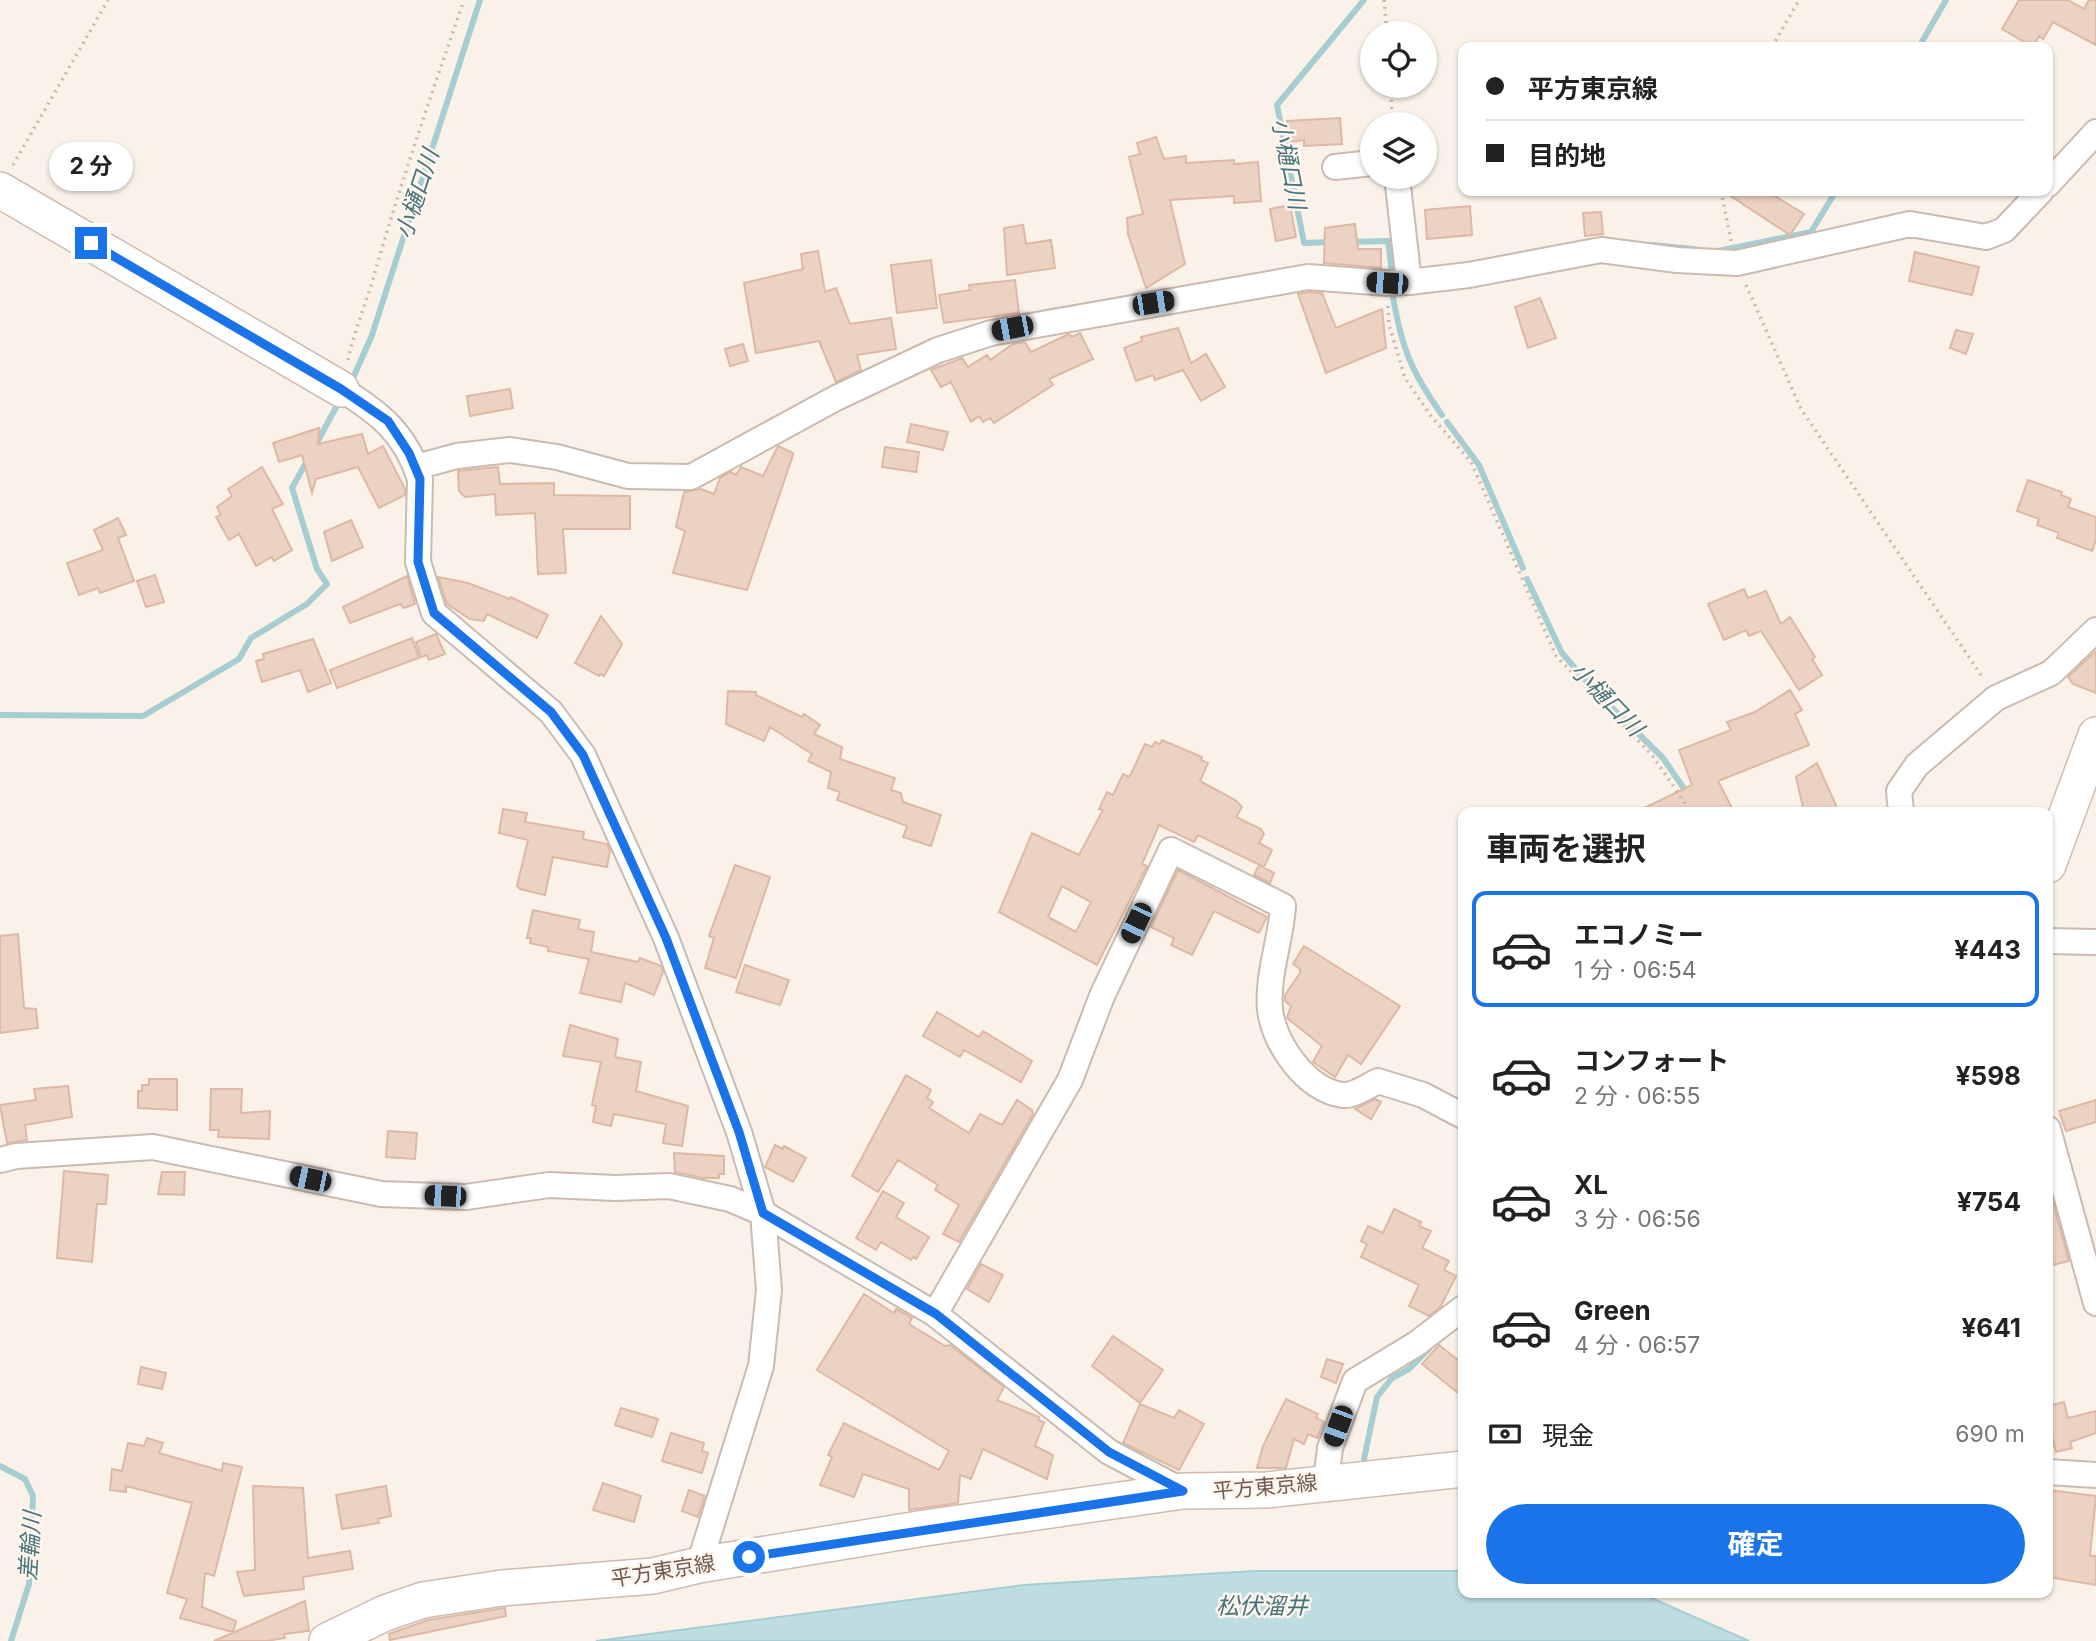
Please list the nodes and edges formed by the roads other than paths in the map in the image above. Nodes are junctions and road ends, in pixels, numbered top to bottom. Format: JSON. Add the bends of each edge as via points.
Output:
{"nodes":[{"id":1,"x":2096,"y":132,"type":"edge"},
{"id":2,"x":1360,"y":164,"type":"edge"},
{"id":3,"x":1335,"y":167,"type":"dead end"},
{"id":4,"x":2053,"y":179,"type":"edge"},
{"id":5,"x":3,"y":183,"type":"edge"},
{"id":6,"x":1397,"y":189,"type":"edge"},
{"id":7,"x":2036,"y":196,"type":"edge"},
{"id":8,"x":1398,"y":283,"type":"junction"},
{"id":9,"x":341,"y":389,"type":"joint"},
{"id":10,"x":416,"y":467,"type":"junction"},
{"id":11,"x":2096,"y":630,"type":"edge"},
{"id":12,"x":2096,"y":735,"type":"edge"},
{"id":13,"x":1901,"y":807,"type":"edge"},
{"id":14,"x":2053,"y":851,"type":"edge"},
{"id":15,"x":2053,"y":941,"type":"edge"},
{"id":16,"x":2096,"y":943,"type":"edge"},
{"id":17,"x":1458,"y":1113,"type":"edge"},
{"id":18,"x":2053,"y":1147,"type":"edge"},
{"id":19,"x":0,"y":1160,"type":"edge"},
{"id":20,"x":763,"y":1213,"type":"junction"},
{"id":21,"x":2096,"y":1303,"type":"edge"},
{"id":22,"x":1458,"y":1312,"type":"edge"},
{"id":23,"x":936,"y":1314,"type":"junction"},
{"id":24,"x":1458,"y":1469,"type":"edge"},
{"id":25,"x":2053,"y":1472,"type":"edge"},
{"id":26,"x":2096,"y":1475,"type":"edge"},
{"id":27,"x":1326,"y":1481,"type":"junction"},
{"id":28,"x":1183,"y":1491,"type":"junction"},
{"id":29,"x":699,"y":1565,"type":"junction"},
{"id":30,"x":327,"y":1641,"type":"edge"}],
"edges":[{"from":1,"to":4,"type":"street"},
{"from":2,"to":3,"type":"street"},
{"from":5,"to":9,"type":"main road"},
{"from":6,"to":8,"type":"street"},
{"from":7,"to":8,"type":"street","via":[[2004,230],[1986,237],[1910,224],[1737,263],[1601,250]]},
{"from":8,"to":10,"type":"street","via":[[1308,277],[991,332],[938,350],[836,398],[691,477],[628,476],[510,450],[457,456]]},
{"from":9,"to":10,"type":"street","via":[[388,421]]},
{"from":10,"to":20,"type":"street","via":[[420,479],[418,562],[434,613],[551,712],[583,755],[666,938],[739,1132]]},
{"from":11,"to":13,"type":"street","via":[[2051,673],[1996,698],[1917,765],[1899,791]]},
{"from":12,"to":14,"type":"main road"},
{"from":15,"to":16,"type":"street"},
{"from":17,"to":23,"type":"street","via":[[1423,1095],[1378,1081],[1346,1095],[1326,1090],[1308,1077],[1278,1040],[1270,1008],[1283,906],[1171,850],[1102,996],[1070,1080]]},
{"from":18,"to":21,"type":"street"},
{"from":19,"to":20,"type":"street","via":[[153,1147],[381,1194],[466,1197],[549,1185],[669,1186],[730,1199]]},
{"from":20,"to":23,"type":"street"},
{"from":20,"to":29,"type":"street","via":[[769,1290],[761,1366]]},
{"from":22,"to":27,"type":"street","via":[[1416,1344],[1354,1381],[1330,1448]]},
{"from":23,"to":28,"type":"street","via":[[1109,1452]]},
{"from":24,"to":27,"type":"main road","name":"平方東京線"},
{"from":25,"to":26,"type":"street"},
{"from":27,"to":28,"type":"main road","name":"平方東京線","via":[[1267,1490]]},
{"from":28,"to":29,"type":"main road","name":"平方東京線"},
{"from":29,"to":30,"type":"main road","name":"平方東京線","via":[[653,1576],[502,1588],[423,1601],[385,1613]]}]}
